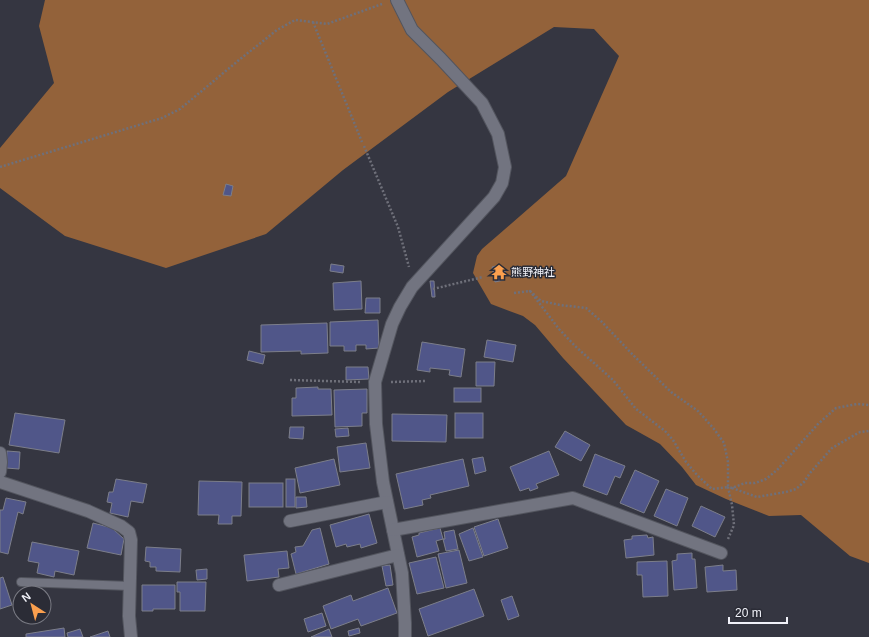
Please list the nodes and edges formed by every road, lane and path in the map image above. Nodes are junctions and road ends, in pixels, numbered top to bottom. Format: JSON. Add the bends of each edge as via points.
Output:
{"nodes":[{"id":1,"x":392,"y":1,"type":"edge"},
{"id":2,"x":313,"y":22,"type":"junction"},
{"id":3,"x":362,"y":142,"type":"dead end"},
{"id":4,"x":364,"y":146,"type":"dead end"},
{"id":5,"x":0,"y":167,"type":"edge"},
{"id":6,"x":483,"y":277,"type":"dead end"},
{"id":7,"x":410,"y":291,"type":"junction"},
{"id":8,"x":530,"y":291,"type":"junction"},
{"id":9,"x":514,"y":293,"type":"dead end"},
{"id":10,"x":869,"y":405,"type":"edge"},
{"id":11,"x":869,"y":430,"type":"edge"},
{"id":12,"x":0,"y":453,"type":"edge"},
{"id":13,"x":0,"y":472,"type":"edge"},
{"id":14,"x":0,"y":482,"type":"edge"},
{"id":15,"x":728,"y":487,"type":"junction"},
{"id":16,"x":732,"y":488,"type":"junction"},
{"id":17,"x":387,"y":502,"type":"junction"},
{"id":18,"x":290,"y":521,"type":"dead end"},
{"id":19,"x":393,"y":530,"type":"junction"},
{"id":20,"x":722,"y":553,"type":"joint"},
{"id":21,"x":398,"y":555,"type":"junction"},
{"id":22,"x":21,"y":582,"type":"dead end"},
{"id":23,"x":279,"y":585,"type":"dead end"},
{"id":24,"x":130,"y":586,"type":"junction"},
{"id":25,"x":131,"y":637,"type":"edge"},
{"id":26,"x":405,"y":637,"type":"edge"}],
"edges":[{"from":1,"to":2,"type":"path","via":[[327,24]]},
{"from":1,"to":7,"type":"street","via":[[412,30],[482,103],[498,134],[505,168],[502,183],[494,196]]},
{"from":2,"to":3,"type":"path"},
{"from":2,"to":5,"type":"path","via":[[295,20],[277,30],[180,109],[162,118]]},
{"from":4,"to":7,"type":"path","via":[[398,227],[406,253]]},
{"from":6,"to":7,"type":"path"},
{"from":7,"to":17,"type":"street","via":[[392,324],[375,382],[376,424]]},
{"from":8,"to":9,"type":"path"},
{"from":8,"to":15,"type":"path","via":[[575,346],[613,380],[636,409],[665,431],[697,475],[712,489]]},
{"from":8,"to":15,"type":"path","via":[[541,301],[586,308],[671,392],[698,411],[724,443],[728,462]]},
{"from":10,"to":16,"type":"path","via":[[846,405],[836,408],[766,479]]},
{"from":11,"to":16,"type":"path","via":[[860,432],[832,448],[796,489],[757,497]]},
{"from":12,"to":13,"type":"street"},
{"from":14,"to":24,"type":"street","via":[[88,511],[129,532]]},
{"from":15,"to":16,"type":"path"},
{"from":15,"to":20,"type":"path","via":[[734,525]]},
{"from":17,"to":18,"type":"street"},
{"from":17,"to":19,"type":"street"},
{"from":19,"to":20,"type":"street","via":[[573,498]]},
{"from":19,"to":21,"type":"street"},
{"from":21,"to":23,"type":"street"},
{"from":21,"to":26,"type":"street","via":[[402,573]]},
{"from":22,"to":24,"type":"lane"},
{"from":24,"to":25,"type":"street"}]}
